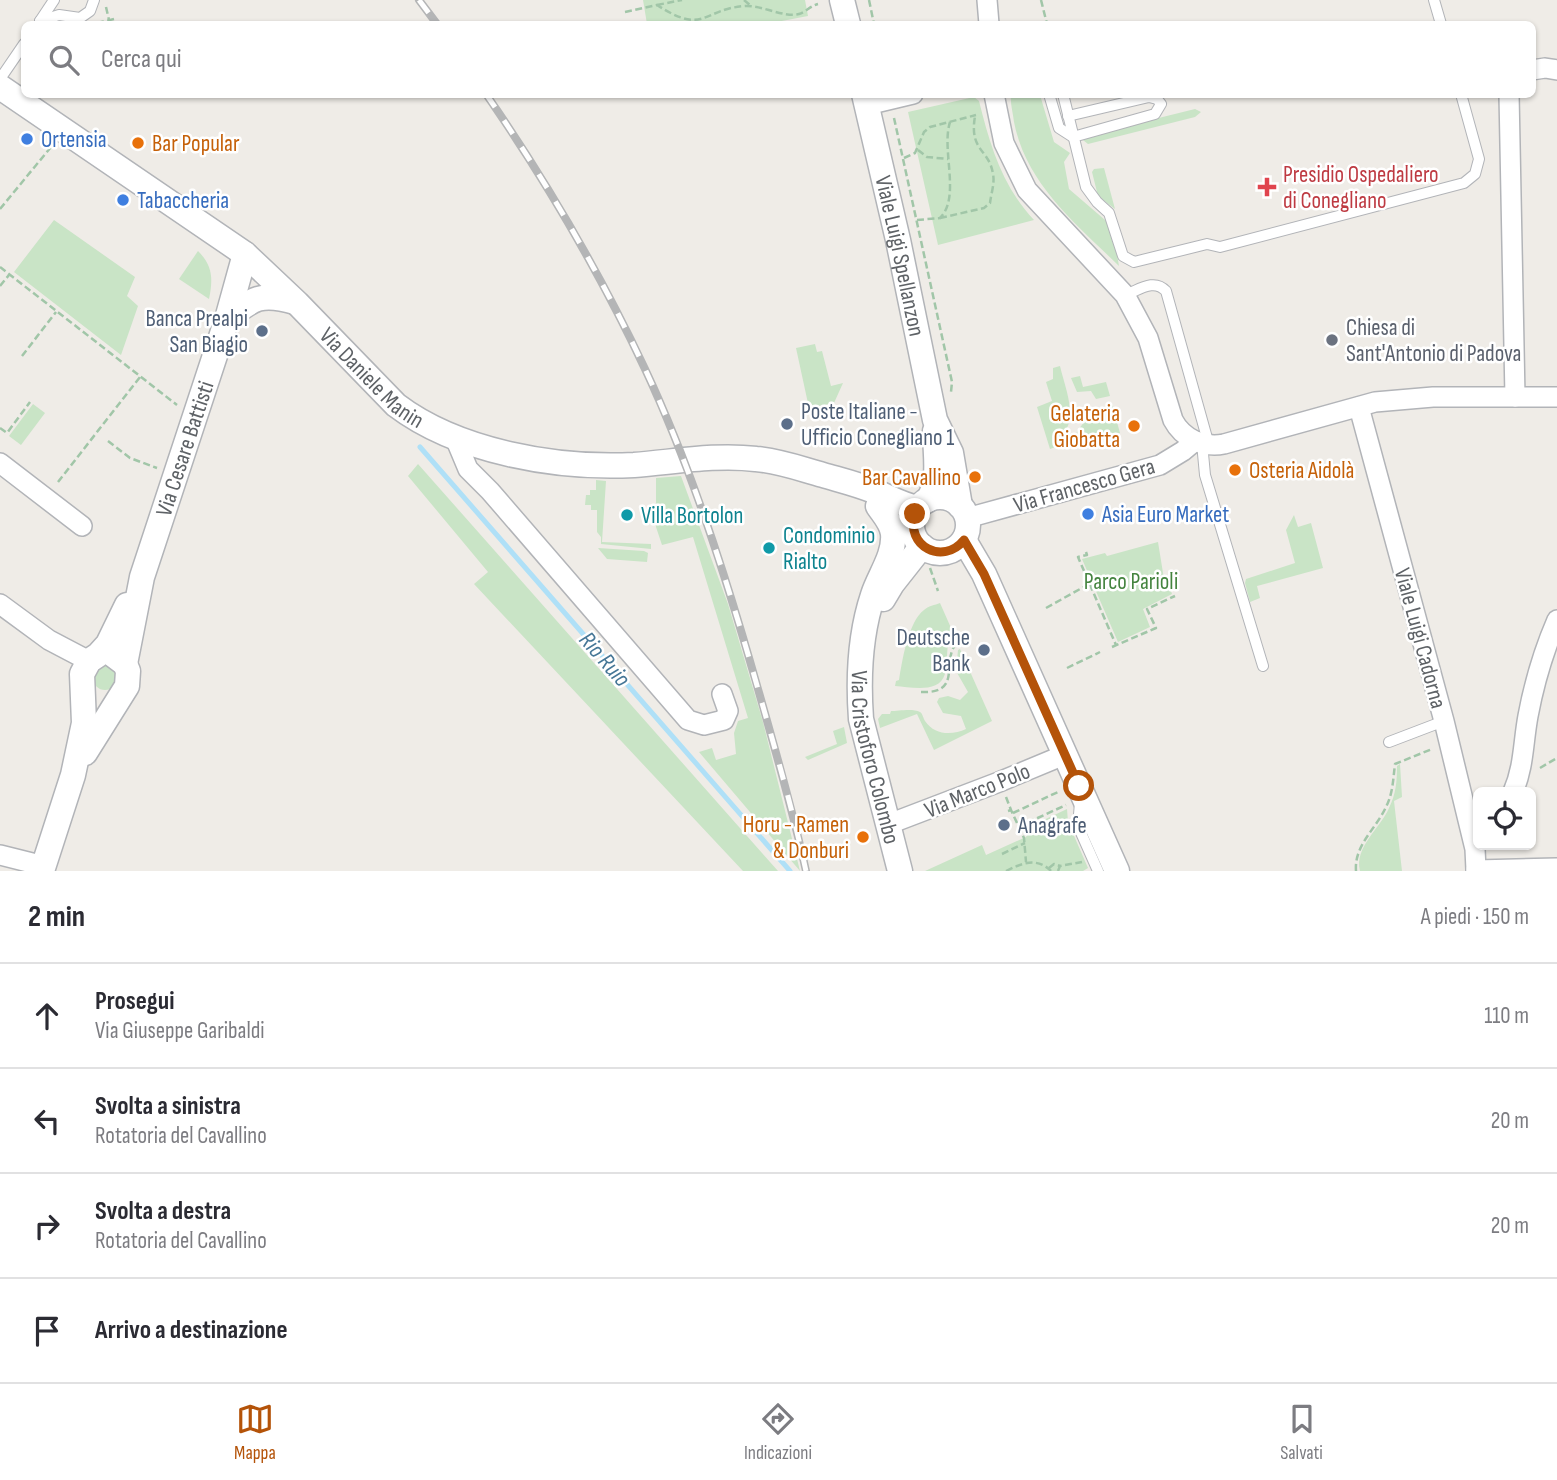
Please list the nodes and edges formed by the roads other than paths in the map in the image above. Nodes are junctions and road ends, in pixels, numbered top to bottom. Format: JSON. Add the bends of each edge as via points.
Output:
{"nodes":[{"id":1,"x":54,"y":0,"type":"edge"},
{"id":2,"x":842,"y":0,"type":"edge"},
{"id":3,"x":987,"y":0,"type":"edge"},
{"id":4,"x":1434,"y":0,"type":"edge"},
{"id":5,"x":94,"y":2,"type":"edge"},
{"id":6,"x":40,"y":21,"type":"edge"},
{"id":7,"x":44,"y":21,"type":"edge"},
{"id":8,"x":847,"y":21,"type":"edge"},
{"id":9,"x":989,"y":21,"type":"edge"},
{"id":10,"x":1440,"y":21,"type":"edge"},
{"id":11,"x":21,"y":48,"type":"edge"},
{"id":12,"x":1536,"y":69,"type":"edge"},
{"id":13,"x":1557,"y":70,"type":"edge"},
{"id":14,"x":0,"y":79,"type":"edge"},
{"id":15,"x":0,"y":87,"type":"edge"},
{"id":16,"x":1050,"y":98,"type":"edge"},
{"id":17,"x":1064,"y":98,"type":"edge"},
{"id":18,"x":1145,"y":98,"type":"edge"},
{"id":19,"x":1153,"y":98,"type":"edge"},
{"id":20,"x":1462,"y":98,"type":"edge"},
{"id":21,"x":1509,"y":98,"type":"edge"},
{"id":22,"x":865,"y":100,"type":"edge"},
{"id":23,"x":990,"y":103,"type":"edge"},
{"id":24,"x":1069,"y":116,"type":"junction"},
{"id":25,"x":1073,"y":137,"type":"junction"},
{"id":26,"x":245,"y":254,"type":"junction"},
{"id":27,"x":1125,"y":295,"type":"junction"},
{"id":28,"x":297,"y":303,"type":"junction"},
{"id":29,"x":227,"y":319,"type":"junction"},
{"id":30,"x":1515,"y":397,"type":"junction"},
{"id":31,"x":1557,"y":397,"type":"edge"},
{"id":32,"x":1359,"y":407,"type":"junction"},
{"id":33,"x":943,"y":410,"type":"junction"},
{"id":34,"x":455,"y":438,"type":"junction"},
{"id":35,"x":1202,"y":443,"type":"junction"},
{"id":36,"x":487,"y":448,"type":"junction"},
{"id":37,"x":0,"y":463,"type":"edge"},
{"id":38,"x":821,"y":475,"type":"junction"},
{"id":39,"x":490,"y":491,"type":"junction"},
{"id":40,"x":878,"y":506,"type":"junction"},
{"id":41,"x":920,"y":520,"type":"junction"},
{"id":42,"x":964,"y":521,"type":"junction"},
{"id":43,"x":82,"y":526,"type":"dead end"},
{"id":44,"x":142,"y":577,"type":"junction"},
{"id":45,"x":0,"y":604,"type":"edge"},
{"id":46,"x":1557,"y":620,"type":"edge"},
{"id":47,"x":864,"y":643,"type":"junction"},
{"id":48,"x":125,"y":664,"type":"junction"},
{"id":49,"x":1263,"y":666,"type":"dead end"},
{"id":50,"x":88,"y":671,"type":"junction"},
{"id":51,"x":722,"y":694,"type":"dead end"},
{"id":52,"x":118,"y":698,"type":"junction"},
{"id":53,"x":1444,"y":721,"type":"junction"},
{"id":54,"x":1389,"y":742,"type":"dead end"},
{"id":55,"x":1064,"y":755,"type":"junction"},
{"id":56,"x":73,"y":775,"type":"junction"},
{"id":57,"x":1515,"y":787,"type":"edge"},
{"id":58,"x":1074,"y":796,"type":"junction"},
{"id":59,"x":889,"y":824,"type":"junction"},
{"id":60,"x":1486,"y":850,"type":"edge"},
{"id":61,"x":0,"y":855,"type":"edge"},
{"id":62,"x":43,"y":869,"type":"edge"},
{"id":63,"x":1557,"y":869,"type":"edge"},
{"id":64,"x":1476,"y":870,"type":"edge"},
{"id":65,"x":900,"y":871,"type":"edge"},
{"id":66,"x":1098,"y":871,"type":"edge"},
{"id":67,"x":1117,"y":871,"type":"edge"}],
"edges":[{"from":1,"to":6,"type":"lane"},
{"from":2,"to":8,"type":"street"},
{"from":3,"to":9,"type":"street"},
{"from":4,"to":10,"type":"lane"},
{"from":5,"to":7,"type":"lane","via":[[80,18],[59,15]]},
{"from":11,"to":14,"type":"lane"},
{"from":12,"to":13,"type":"street"},
{"from":15,"to":26,"type":"street","name":"Via Daniele Manin"},
{"from":16,"to":25,"type":"lane","via":[[1059,128]]},
{"from":17,"to":24,"type":"lane"},
{"from":18,"to":24,"type":"lane"},
{"from":19,"to":25,"type":"lane","via":[[1161,104],[1155,114]]},
{"from":20,"to":25,"type":"lane","via":[[1479,159],[1475,174],[1464,183],[1220,247],[1207,244],[1134,262],[1123,256],[1110,213],[1086,187]]},
{"from":21,"to":30,"type":"street"},
{"from":22,"to":33,"type":"street","name":"Viale Luigi Spellanzon"},
{"from":23,"to":27,"type":"street","via":[[1027,190]]},
{"from":24,"to":25,"type":"lane"},
{"from":26,"to":28,"type":"street","name":"Via Daniele Manin"},
{"from":26,"to":29,"type":"street","name":"Via Cesare Battisti"},
{"from":27,"to":35,"type":"street","via":[[1148,338],[1173,420],[1183,434]]},
{"from":27,"to":35,"type":"lane","via":[[1153,284],[1166,291]]},
{"from":28,"to":29,"type":"street","via":[[265,296]]},
{"from":28,"to":34,"type":"street","name":"Via Daniele Manin","via":[[396,404]]},
{"from":29,"to":44,"type":"street","name":"Via Cesare Battisti"},
{"from":30,"to":31,"type":"street"},
{"from":30,"to":32,"type":"street","via":[[1433,397]]},
{"from":32,"to":35,"type":"street","via":[[1224,444]]},
{"from":32,"to":53,"type":"street","name":"Viale Luigi Cadorna"},
{"from":33,"to":41,"type":"street","name":"Viale Luigi Spellanzon","via":[[935,490]]},
{"from":33,"to":42,"type":"street","name":"Viale Luigi Spellanzon"},
{"from":34,"to":36,"type":"street","name":"Via Daniele Manin"},
{"from":34,"to":39,"type":"street","via":[[468,469]]},
{"from":35,"to":42,"type":"street","name":"Via Francesco Gera","via":[[1160,465]]},
{"from":35,"to":49,"type":"lane","via":[[1205,475]]},
{"from":36,"to":38,"type":"street","name":"Via Daniele Manin","via":[[600,466],[753,458]]},
{"from":36,"to":39,"type":"street","via":[[484,479]]},
{"from":37,"to":43,"type":"street"},
{"from":38,"to":40,"type":"street","name":"Via Daniele Manin"},
{"from":38,"to":41,"type":"street","name":"Via Daniele Manin","via":[[907,506]]},
{"from":39,"to":51,"type":"street","via":[[688,720],[704,726],[724,720],[728,711]]},
{"from":40,"to":41,"type":"street","name":"Via Daniele Manin"},
{"from":40,"to":47,"type":"street","name":"Via Cristoforo Colombo","via":[[890,522],[893,541],[869,608]]},
{"from":41,"to":42,"type":"street","via":[[942,497]]},
{"from":41,"to":42,"type":"street","via":[[936,553],[956,548]]},
{"from":41,"to":47,"type":"street","name":"Via Cristoforo Colombo"},
{"from":42,"to":55,"type":"street"},
{"from":44,"to":48,"type":"street","name":"Via Cesare Battisti"},
{"from":44,"to":50,"type":"street","name":"Via Cesare Battisti","via":[[108,644]]},
{"from":45,"to":50,"type":"street"},
{"from":46,"to":57,"type":"street","via":[[1534,690]]},
{"from":47,"to":59,"type":"street","name":"Via Cristoforo Colombo","via":[[861,719]]},
{"from":48,"to":50,"type":"street","via":[[113,655]]},
{"from":48,"to":52,"type":"street","name":"Via Cesare Battisti","via":[[127,686]]},
{"from":50,"to":52,"type":"street","via":[[95,699]]},
{"from":50,"to":56,"type":"street","name":"Via Cesare Battisti"},
{"from":52,"to":56,"type":"street","name":"Via Cesare Battisti"},
{"from":53,"to":54,"type":"lane"},
{"from":53,"to":64,"type":"street","name":"Viale Luigi Cadorna"},
{"from":55,"to":58,"type":"street"},
{"from":55,"to":59,"type":"street","name":"Via Marco Polo"},
{"from":56,"to":62,"type":"street","name":"Via Cesare Battisti"},
{"from":58,"to":66,"type":"lane","via":[[1078,825]]},
{"from":58,"to":67,"type":"street"},
{"from":59,"to":65,"type":"street","name":"Via Cristoforo Colombo"},
{"from":60,"to":64,"type":"street"},
{"from":61,"to":62,"type":"street"},
{"from":63,"to":64,"type":"street"}]}
